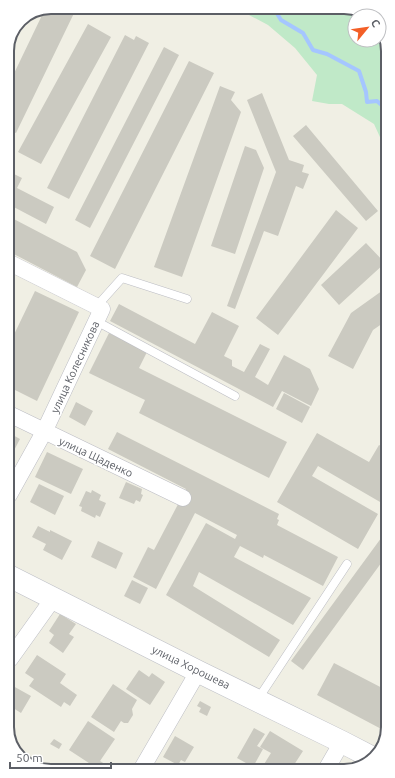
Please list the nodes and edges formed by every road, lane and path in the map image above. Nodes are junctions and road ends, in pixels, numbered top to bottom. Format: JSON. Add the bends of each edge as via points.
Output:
{"nodes":[{"id":1,"x":14,"y":266,"type":"edge"},
{"id":2,"x":187,"y":299,"type":"dead end"},
{"id":3,"x":96,"y":314,"type":"junction"},
{"id":4,"x":235,"y":396,"type":"dead end"},
{"id":5,"x":14,"y":417,"type":"edge"},
{"id":6,"x":44,"y":432,"type":"junction"},
{"id":7,"x":14,"y":486,"type":"edge"},
{"id":8,"x":183,"y":498,"type":"dead end"},
{"id":9,"x":348,"y":564,"type":"dead end"},
{"id":10,"x":14,"y":578,"type":"edge"},
{"id":11,"x":57,"y":600,"type":"junction"},
{"id":12,"x":14,"y":653,"type":"edge"},
{"id":13,"x":199,"y":672,"type":"junction"},
{"id":14,"x":257,"y":700,"type":"junction"},
{"id":15,"x":342,"y":742,"type":"junction"},
{"id":16,"x":368,"y":755,"type":"edge"},
{"id":17,"x":144,"y":764,"type":"edge"},
{"id":18,"x":328,"y":764,"type":"edge"}],
"edges":[{"from":1,"to":3,"type":"street","name":"улица Колесникова"},
{"from":2,"to":3,"type":"lane","via":[[122,278]]},
{"from":3,"to":4,"type":"lane"},
{"from":3,"to":6,"type":"street","name":"улица Колесникова"},
{"from":5,"to":6,"type":"street","name":"улица Щаденко"},
{"from":6,"to":7,"type":"street","name":"улица Колесникова"},
{"from":6,"to":8,"type":"street","name":"улица Щаденко"},
{"from":9,"to":14,"type":"lane"},
{"from":10,"to":11,"type":"main road","name":"улица Хорошева"},
{"from":11,"to":12,"type":"street","via":[[50,602]]},
{"from":11,"to":13,"type":"main road","name":"улица Хорошева"},
{"from":13,"to":14,"type":"main road","name":"улица Хорошева"},
{"from":13,"to":17,"type":"street"},
{"from":14,"to":15,"type":"main road","name":"улица Хорошева"},
{"from":15,"to":16,"type":"main road","name":"улица Хорошева"},
{"from":15,"to":18,"type":"street"}]}
